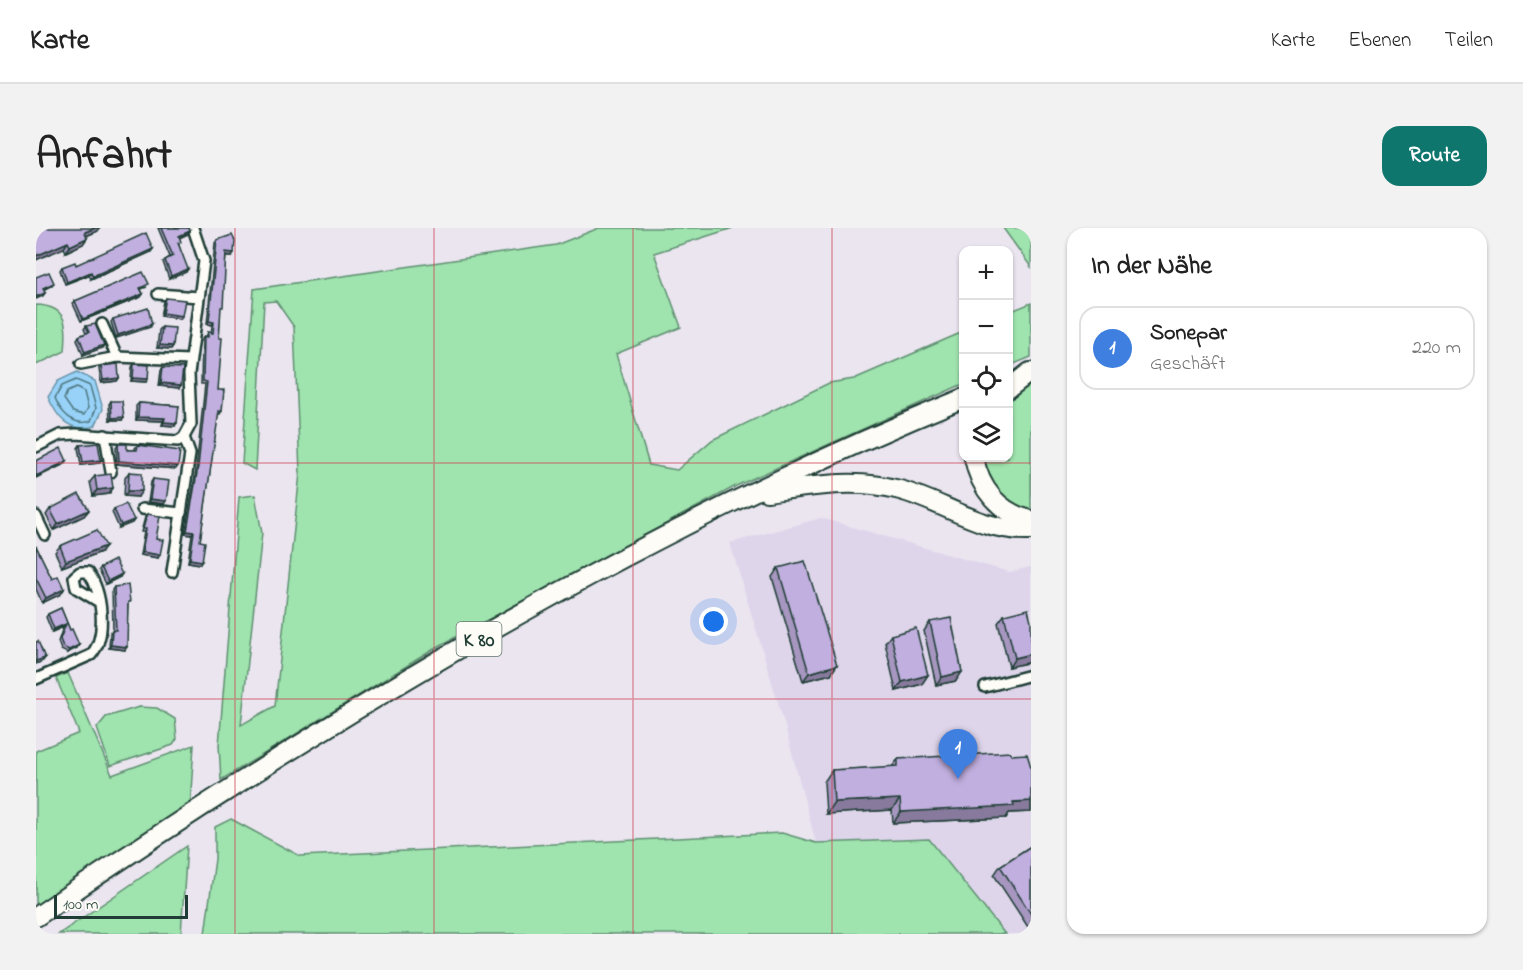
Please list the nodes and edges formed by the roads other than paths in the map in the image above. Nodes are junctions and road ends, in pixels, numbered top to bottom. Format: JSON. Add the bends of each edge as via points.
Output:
{"nodes":[{"id":1,"x":193,"y":228,"type":"edge"},
{"id":2,"x":158,"y":294,"type":"dead end"},
{"id":3,"x":199,"y":297,"type":"junction"},
{"id":4,"x":102,"y":324,"type":"dead end"},
{"id":5,"x":117,"y":357,"type":"junction"},
{"id":6,"x":190,"y":360,"type":"junction"},
{"id":7,"x":81,"y":364,"type":"dead end"},
{"id":8,"x":1030,"y":372,"type":"edge"},
{"id":9,"x":1013,"y":378,"type":"edge"},
{"id":10,"x":1013,"y":385,"type":"edge"},
{"id":11,"x":959,"y":400,"type":"edge"},
{"id":12,"x":105,"y":435,"type":"junction"},
{"id":13,"x":184,"y":437,"type":"junction"},
{"id":14,"x":36,"y":447,"type":"edge"},
{"id":15,"x":975,"y":462,"type":"edge"},
{"id":16,"x":111,"y":472,"type":"edge"},
{"id":17,"x":751,"y":494,"type":"junction"},
{"id":18,"x":142,"y":509,"type":"dead end"},
{"id":19,"x":181,"y":513,"type":"junction"},
{"id":20,"x":36,"y":516,"type":"edge"},
{"id":21,"x":1031,"y":520,"type":"edge"},
{"id":22,"x":1031,"y":530,"type":"edge"},
{"id":23,"x":45,"y":535,"type":"dead end"},
{"id":24,"x":172,"y":572,"type":"dead end"},
{"id":25,"x":99,"y":602,"type":"dead end"},
{"id":26,"x":1031,"y":675,"type":"edge"},
{"id":27,"x":36,"y":678,"type":"edge"},
{"id":28,"x":985,"y":687,"type":"dead end"},
{"id":29,"x":36,"y":917,"type":"edge"}],
"edges":[{"from":1,"to":3,"type":"street","via":[[204,261]]},
{"from":2,"to":3,"type":"street"},
{"from":3,"to":6,"type":"street"},
{"from":4,"to":5,"type":"street"},
{"from":5,"to":6,"type":"street"},
{"from":5,"to":7,"type":"street"},
{"from":6,"to":13,"type":"street","via":[[190,424]]},
{"from":8,"to":9,"type":"highway"},
{"from":8,"to":10,"type":"highway"},
{"from":11,"to":17,"type":"highway","number":"K 80"},
{"from":12,"to":13,"type":"street","via":[[178,441]]},
{"from":12,"to":14,"type":"street","via":[[60,435]]},
{"from":12,"to":16,"type":"street"},
{"from":13,"to":19,"type":"street","via":[[190,454]]},
{"from":15,"to":21,"type":"highway","via":[[993,499]]},
{"from":17,"to":22,"type":"highway","via":[[832,483],[879,486],[922,498],[982,525]]},
{"from":17,"to":29,"type":"highway","number":"K 80","via":[[589,577],[444,658],[215,799]]},
{"from":18,"to":19,"type":"street"},
{"from":19,"to":24,"type":"street"},
{"from":20,"to":23,"type":"street"},
{"from":25,"to":27,"type":"street","via":[[101,620],[96,650]]},
{"from":26,"to":28,"type":"street"}]}
